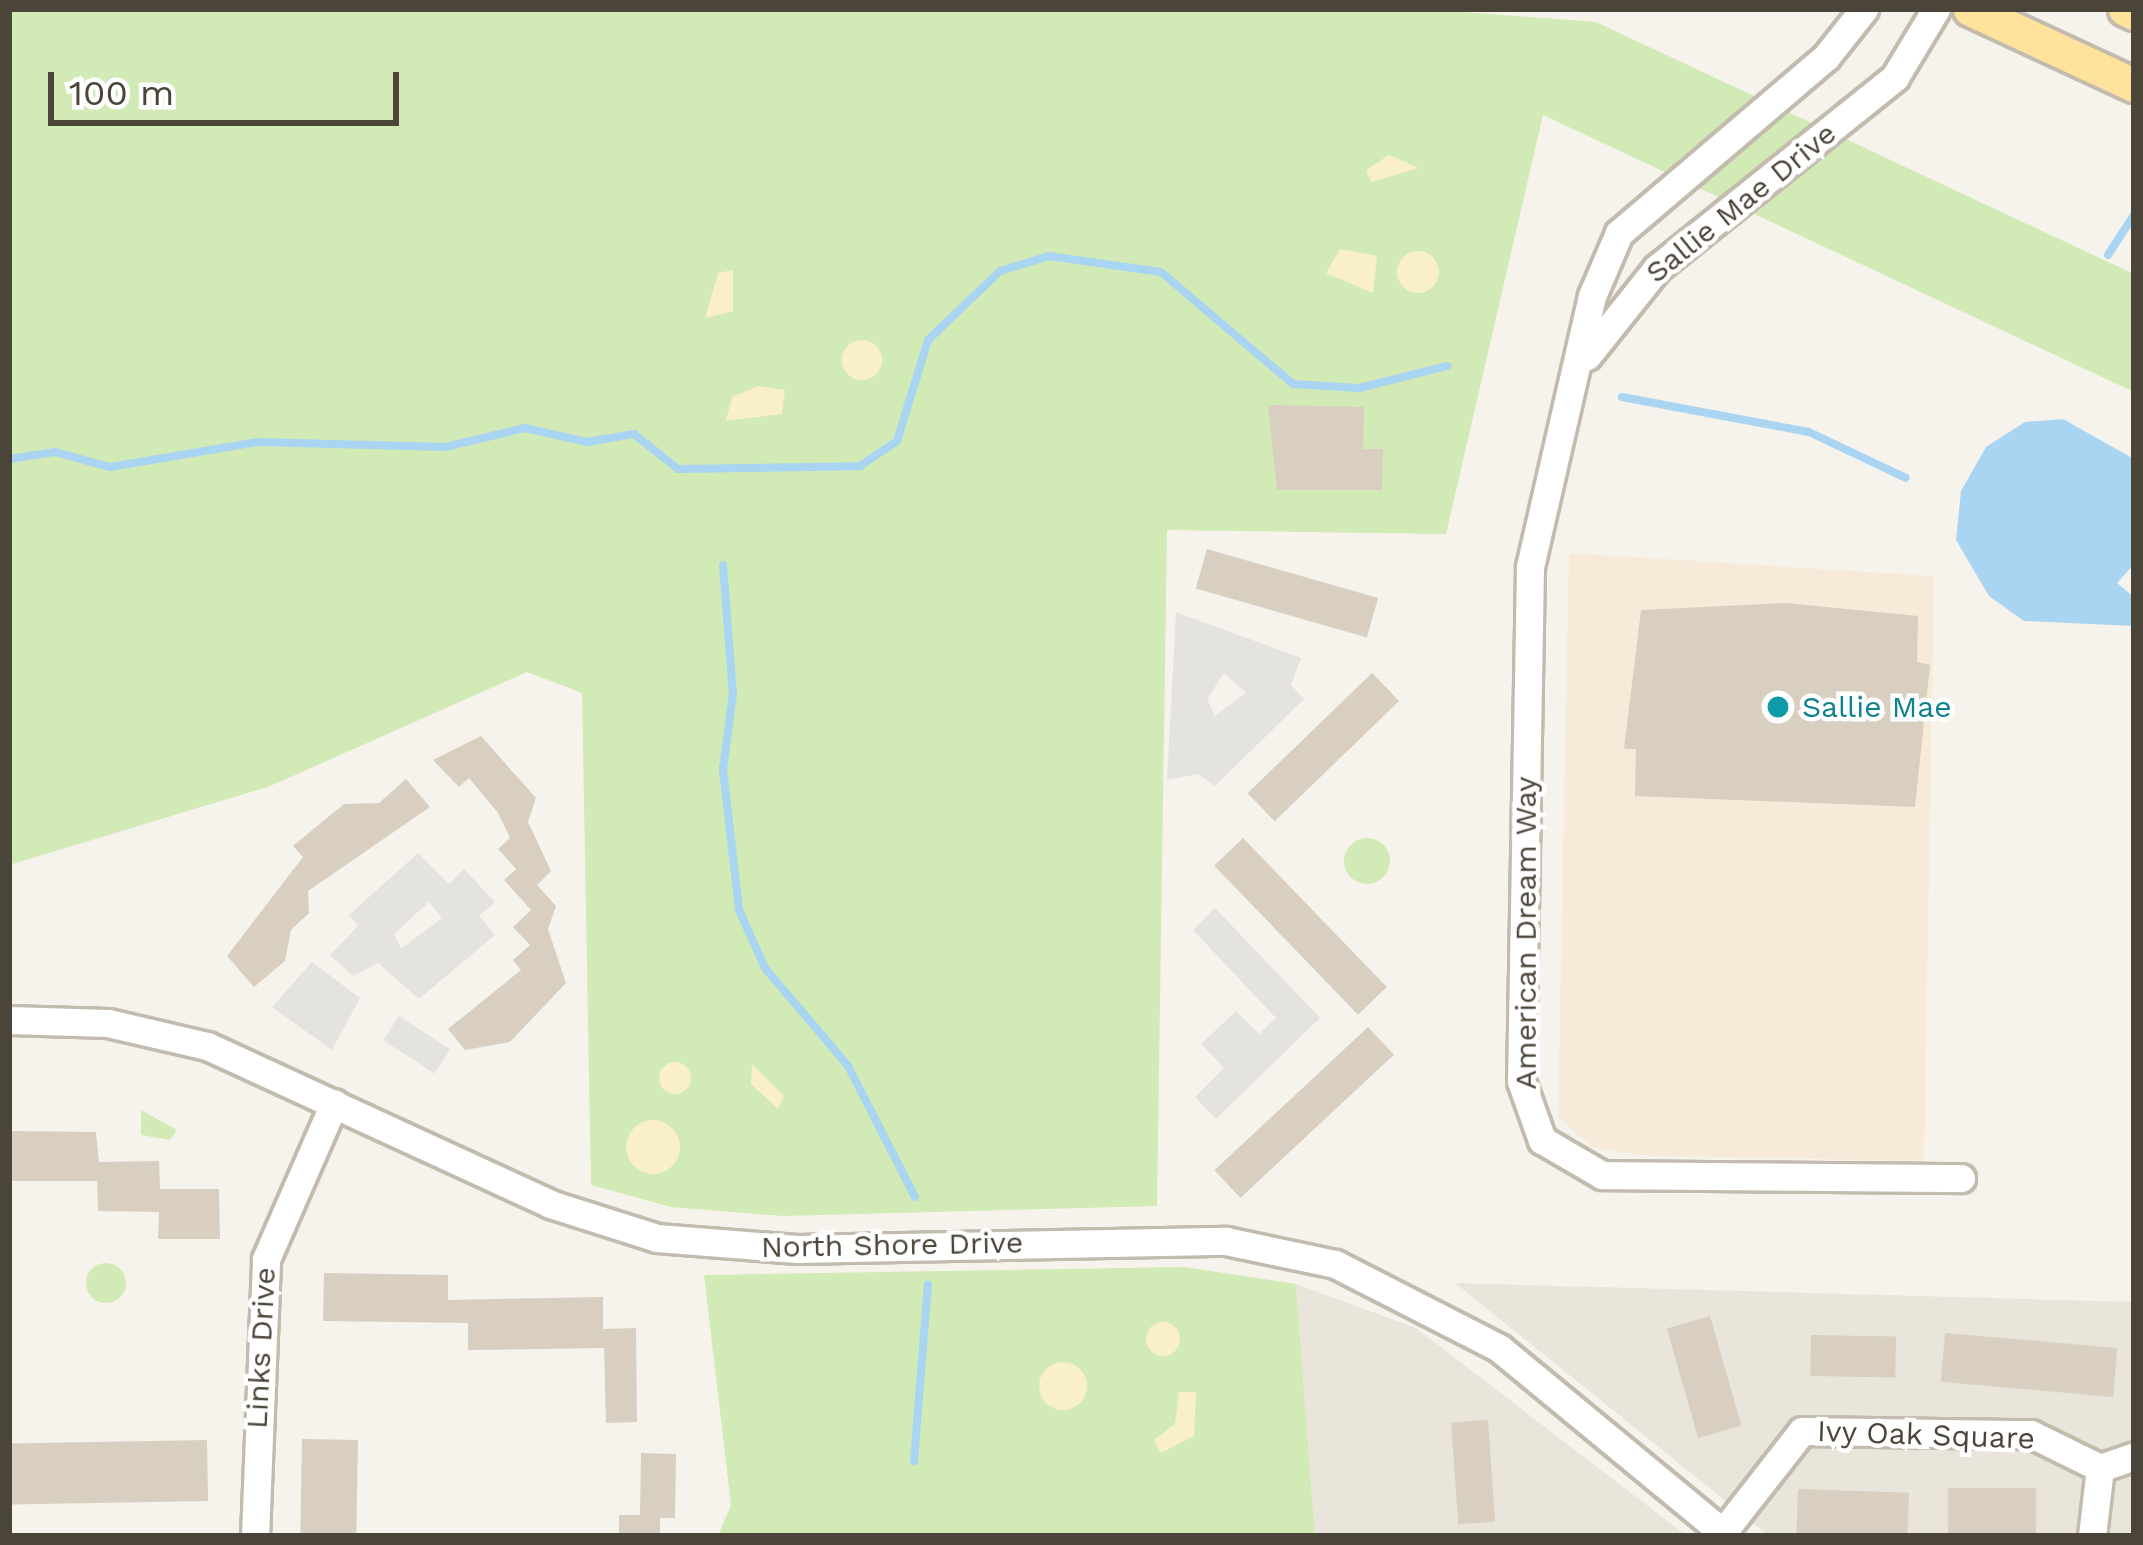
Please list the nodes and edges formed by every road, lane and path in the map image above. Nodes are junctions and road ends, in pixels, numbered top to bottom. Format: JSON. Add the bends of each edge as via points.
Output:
{"nodes":[{"id":1,"x":1864,"y":9,"type":"edge"},
{"id":2,"x":1936,"y":9,"type":"edge"},
{"id":3,"x":1970,"y":9,"type":"edge"},
{"id":4,"x":2125,"y":9,"type":"edge"},
{"id":5,"x":2134,"y":13,"type":"edge"},
{"id":6,"x":2134,"y":85,"type":"edge"},
{"id":7,"x":1577,"y":369,"type":"junction"},
{"id":8,"x":9,"y":1020,"type":"edge"},
{"id":9,"x":334,"y":1103,"type":"junction"},
{"id":10,"x":1961,"y":1178,"type":"dead end"},
{"id":11,"x":2134,"y":1456,"type":"edge"},
{"id":12,"x":2100,"y":1468,"type":"junction"},
{"id":13,"x":1725,"y":1534,"type":"edge"},
{"id":14,"x":255,"y":1536,"type":"edge"},
{"id":15,"x":2092,"y":1536,"type":"edge"}],
"edges":[{"from":1,"to":7,"type":"street","name":"Sallie Mae Drive","via":[[1826,57],[1676,184],[1606,256]]},
{"from":2,"to":7,"type":"street","name":"Sallie Mae Drive","via":[[1895,77],[1635,290]]},
{"from":3,"to":6,"type":"main road"},
{"from":4,"to":5,"type":"main road"},
{"from":7,"to":10,"type":"street","name":"American Dream Way","via":[[1530,567],[1529,1119],[1557,1156],[1602,1175]]},
{"from":8,"to":9,"type":"street","name":"North Shore Drive","via":[[171,1035]]},
{"from":9,"to":13,"type":"street","name":"North Shore Drive","via":[[550,1204],[683,1242],[1226,1241],[1335,1264],[1483,1337]]},
{"from":9,"to":14,"type":"street","name":"Links Drive","via":[[266,1258]]},
{"from":11,"to":12,"type":"street"},
{"from":12,"to":13,"type":"street","name":"Ivy Oak Square","via":[[2031,1434],[1802,1431]]},
{"from":12,"to":15,"type":"street"}]}
